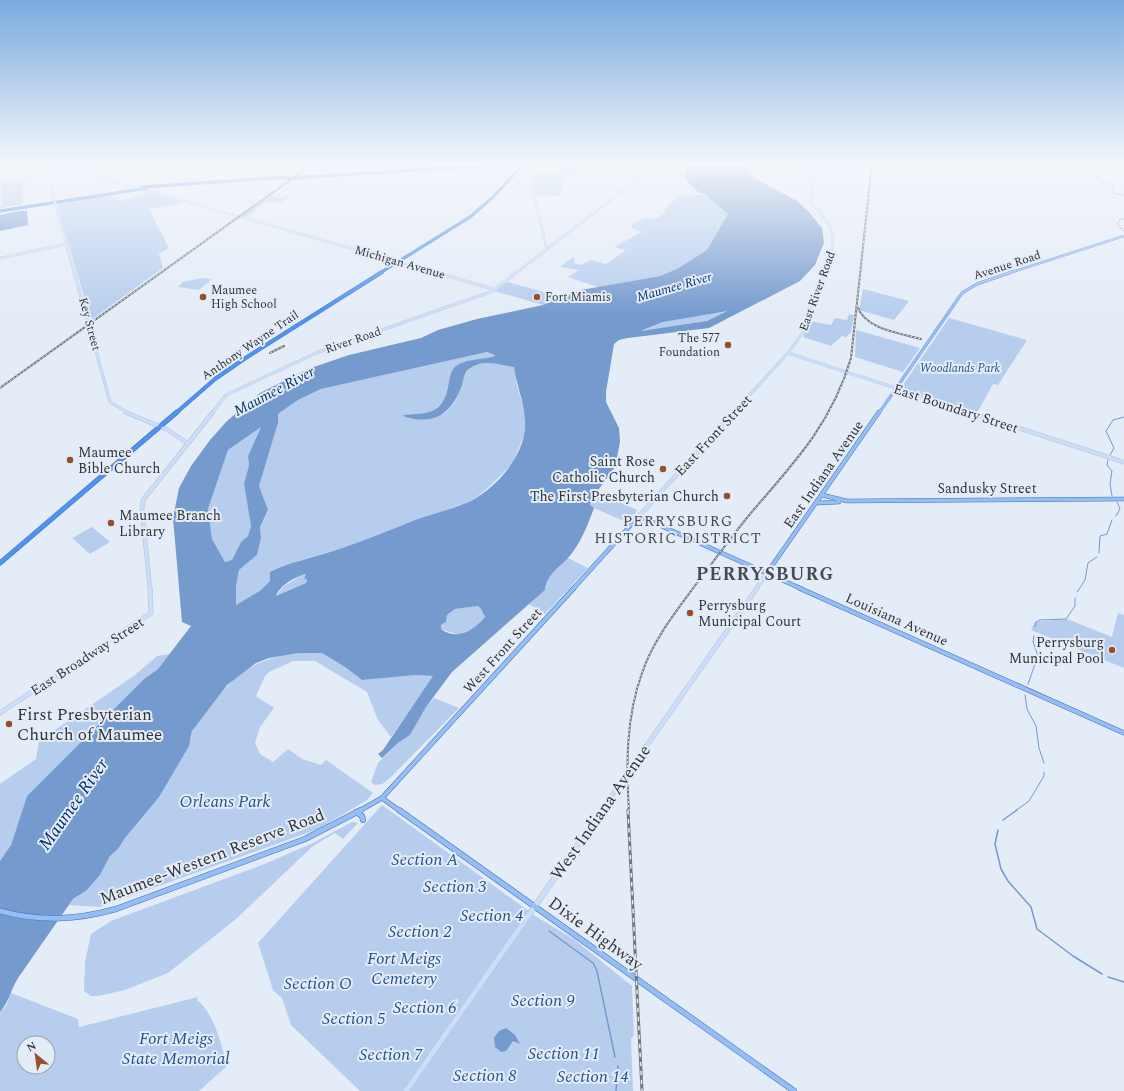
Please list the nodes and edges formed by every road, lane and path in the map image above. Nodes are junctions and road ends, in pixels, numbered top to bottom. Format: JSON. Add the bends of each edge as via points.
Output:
{"nodes":[{"id":1,"x":58,"y":214,"type":"edge"},
{"id":2,"x":232,"y":214,"type":"edge"},
{"id":3,"x":471,"y":214,"type":"edge"},
{"id":4,"x":471,"y":214,"type":"edge"},
{"id":5,"x":539,"y":214,"type":"edge"},
{"id":6,"x":593,"y":214,"type":"edge"},
{"id":7,"x":820,"y":214,"type":"edge"},
{"id":8,"x":1124,"y":236,"type":"edge"},
{"id":9,"x":67,"y":244,"type":"junction"},
{"id":10,"x":547,"y":250,"type":"junction"},
{"id":11,"x":0,"y":258,"type":"edge"},
{"id":12,"x":397,"y":262,"type":"junction"},
{"id":13,"x":496,"y":290,"type":"junction"},
{"id":14,"x":788,"y":353,"type":"junction"},
{"id":15,"x":896,"y":388,"type":"junction"},
{"id":16,"x":158,"y":425,"type":"junction"},
{"id":17,"x":187,"y":443,"type":"junction"},
{"id":18,"x":1124,"y":462,"type":"edge"},
{"id":19,"x":822,"y":495,"type":"junction"},
{"id":20,"x":1124,"y":499,"type":"edge"},
{"id":21,"x":850,"y":501,"type":"junction"},
{"id":22,"x":817,"y":503,"type":"junction"},
{"id":23,"x":639,"y":516,"type":"junction"},
{"id":24,"x":0,"y":559,"type":"edge"},
{"id":25,"x":0,"y":563,"type":"edge"},
{"id":26,"x":767,"y":573,"type":"junction"},
{"id":27,"x":151,"y":610,"type":"joint"},
{"id":28,"x":0,"y":713,"type":"edge"},
{"id":29,"x":1124,"y":733,"type":"edge"},
{"id":30,"x":382,"y":798,"type":"junction"},
{"id":31,"x":356,"y":812,"type":"junction"},
{"id":32,"x":363,"y":820,"type":"dead end"},
{"id":33,"x":535,"y":906,"type":"junction"},
{"id":34,"x":0,"y":910,"type":"edge"},
{"id":35,"x":406,"y":1091,"type":"edge"},
{"id":36,"x":794,"y":1091,"type":"edge"}],
"edges":[{"from":1,"to":9,"type":"street","name":"Key Street","bridge":true},
{"from":2,"to":12,"type":"street","name":"Michigan Avenue"},
{"from":3,"to":12,"type":"highway","name":"Anthony Wayne Trail"},
{"from":4,"to":12,"type":"highway","name":"Anthony Wayne Trail"},
{"from":5,"to":10,"type":"street"},
{"from":6,"to":10,"type":"street","name":"River Road"},
{"from":7,"to":14,"type":"street","name":"East River Road","via":[[831,226],[834,235],[833,248],[804,332]]},
{"from":8,"to":15,"type":"main road","name":"Avenue Road","via":[[967,289],[956,300]]},
{"from":9,"to":11,"type":"street"},
{"from":9,"to":16,"type":"street","name":"Key Street","via":[[110,402],[121,410]]},
{"from":10,"to":13,"type":"street","name":"River Road"},
{"from":12,"to":13,"type":"street","name":"Michigan Avenue"},
{"from":12,"to":16,"type":"highway","name":"Anthony Wayne Trail","via":[[236,364]]},
{"from":13,"to":17,"type":"street","name":"River Road","via":[[316,353],[232,391],[223,397]]},
{"from":14,"to":15,"type":"street","name":"East Boundary Street"},
{"from":14,"to":23,"type":"street","name":"East Front Street"},
{"from":15,"to":18,"type":"street","name":"East Boundary Street"},
{"from":15,"to":19,"type":"main road","name":"East Indiana Avenue"},
{"from":16,"to":17,"type":"street","name":"Key Street"},
{"from":16,"to":24,"type":"highway","name":"Anthony Wayne Trail"},
{"from":16,"to":25,"type":"highway","name":"Anthony Wayne Trail"},
{"from":17,"to":27,"type":"street","name":"River Road","via":[[142,503]]},
{"from":19,"to":21,"type":"main road"},
{"from":19,"to":22,"type":"main road","name":"East Indiana Avenue"},
{"from":20,"to":21,"type":"main road","name":"Sandusky Street"},
{"from":21,"to":22,"type":"main road"},
{"from":22,"to":26,"type":"main road","name":"East Indiana Avenue"},
{"from":23,"to":26,"type":"main road","name":"Louisiana Avenue"},
{"from":23,"to":30,"type":"main road","name":"West Front Street"},
{"from":26,"to":29,"type":"main road","name":"Louisiana Avenue"},
{"from":26,"to":33,"type":"street","name":"West Indiana Avenue"},
{"from":27,"to":28,"type":"street","name":"East Broadway Street","via":[[145,618]]},
{"from":30,"to":31,"type":"main road","name":"Maumee-Western Reserve Road"},
{"from":30,"to":33,"type":"main road","name":"Dixie Highway"},
{"from":31,"to":32,"type":"main road"},
{"from":31,"to":34,"type":"main road","name":"Maumee-Western Reserve Road","via":[[305,839],[91,916],[32,919]]},
{"from":33,"to":35,"type":"street","name":"West Indiana Avenue"},
{"from":33,"to":36,"type":"main road","name":"Dixie Highway"}]}
